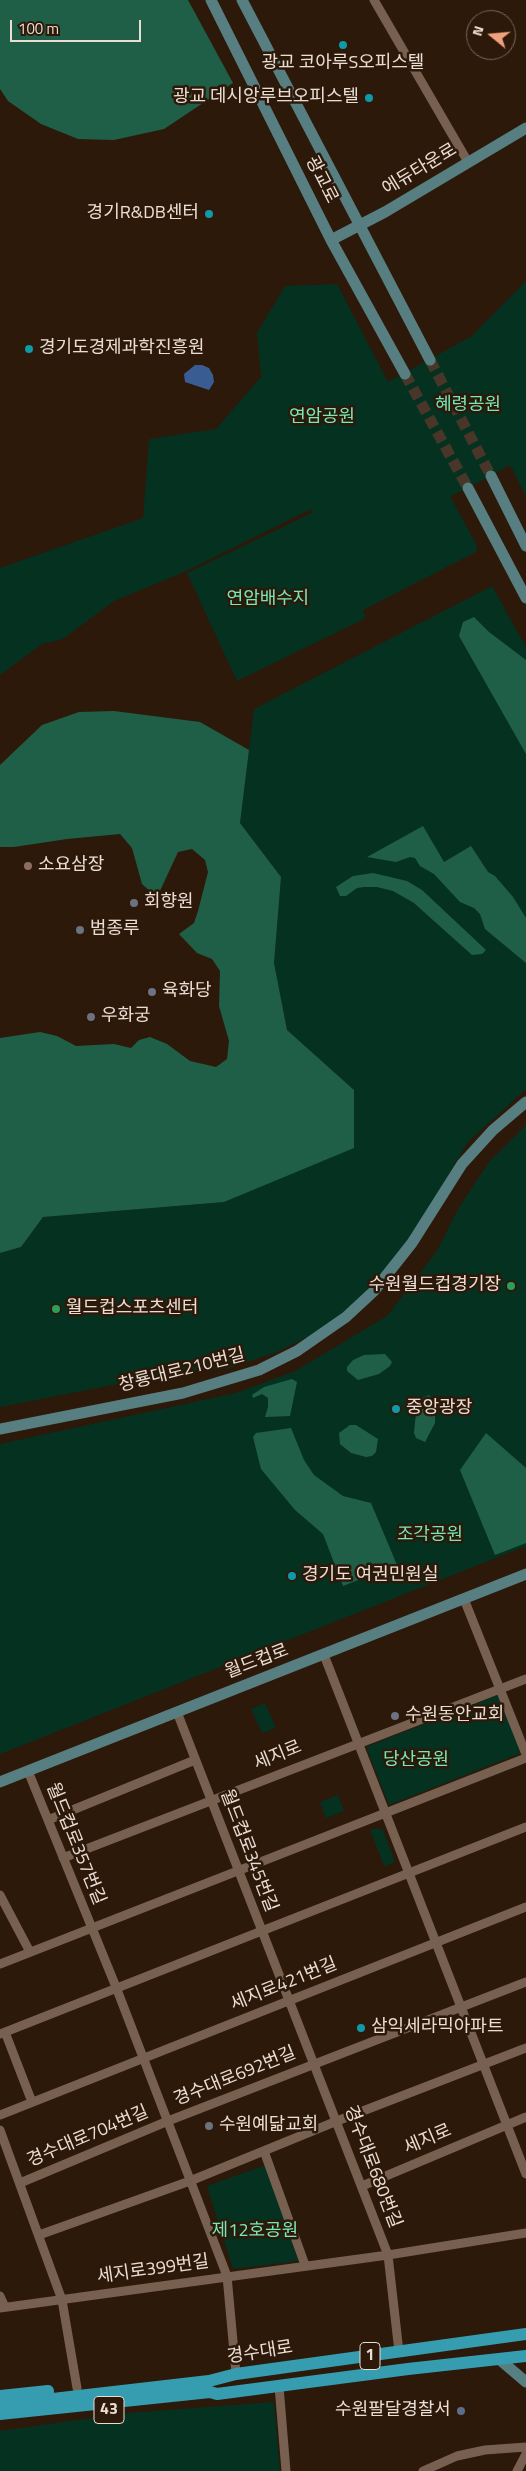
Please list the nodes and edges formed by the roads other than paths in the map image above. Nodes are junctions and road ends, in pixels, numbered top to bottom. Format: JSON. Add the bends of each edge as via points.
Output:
{"nodes":[{"id":1,"x":211,"y":0,"type":"edge"},
{"id":2,"x":242,"y":0,"type":"edge"},
{"id":3,"x":374,"y":0,"type":"edge"},
{"id":4,"x":526,"y":128,"type":"edge"},
{"id":5,"x":468,"y":162,"type":"junction"},
{"id":6,"x":358,"y":226,"type":"junction"},
{"id":7,"x":331,"y":240,"type":"junction"},
{"id":8,"x":430,"y":360,"type":"tunnel mouth"},
{"id":9,"x":404,"y":374,"type":"tunnel mouth"},
{"id":10,"x":491,"y":476,"type":"tunnel mouth"},
{"id":11,"x":468,"y":488,"type":"tunnel mouth"},
{"id":12,"x":526,"y":546,"type":"edge"},
{"id":13,"x":526,"y":598,"type":"edge"},
{"id":14,"x":526,"y":1102,"type":"edge"},
{"id":15,"x":0,"y":1429,"type":"edge"},
{"id":16,"x":526,"y":1574,"type":"edge"},
{"id":17,"x":464,"y":1599,"type":"junction"},
{"id":18,"x":324,"y":1655,"type":"junction"},
{"id":19,"x":526,"y":1679,"type":"edge"},
{"id":20,"x":500,"y":1689,"type":"junction"},
{"id":21,"x":177,"y":1712,"type":"junction"},
{"id":22,"x":358,"y":1743,"type":"junction"},
{"id":23,"x":526,"y":1754,"type":"edge"},
{"id":24,"x":526,"y":1758,"type":"edge"},
{"id":25,"x":195,"y":1760,"type":"junction"},
{"id":26,"x":28,"y":1771,"type":"junction"},
{"id":27,"x":0,"y":1782,"type":"edge"},
{"id":28,"x":212,"y":1801,"type":"junction"},
{"id":29,"x":385,"y":1813,"type":"junction"},
{"id":30,"x":48,"y":1820,"type":"junction"},
{"id":31,"x":526,"y":1827,"type":"edge"},
{"id":32,"x":63,"y":1858,"type":"junction"},
{"id":33,"x":238,"y":1869,"type":"junction"},
{"id":34,"x":408,"y":1872,"type":"junction"},
{"id":35,"x":0,"y":1895,"type":"edge"},
{"id":36,"x":526,"y":1906,"type":"edge"},
{"id":37,"x":92,"y":1929,"type":"junction"},
{"id":38,"x":262,"y":1932,"type":"junction"},
{"id":39,"x":436,"y":1942,"type":"junction"},
{"id":40,"x":30,"y":1952,"type":"junction"},
{"id":41,"x":0,"y":1964,"type":"edge"},
{"id":42,"x":526,"y":1982,"type":"edge"},
{"id":43,"x":116,"y":1987,"type":"junction"},
{"id":44,"x":288,"y":2001,"type":"junction"},
{"id":45,"x":460,"y":2008,"type":"junction"},
{"id":46,"x":2,"y":2033,"type":"edge"},
{"id":47,"x":526,"y":2048,"type":"edge"},
{"id":48,"x":144,"y":2058,"type":"junction"},
{"id":49,"x":314,"y":2063,"type":"junction"},
{"id":50,"x":482,"y":2065,"type":"junction"},
{"id":51,"x":32,"y":2102,"type":"junction"},
{"id":52,"x":0,"y":2114,"type":"edge"},
{"id":53,"x":526,"y":2117,"type":"edge"},
{"id":54,"x":168,"y":2121,"type":"junction"},
{"id":55,"x":337,"y":2121,"type":"junction"},
{"id":56,"x":508,"y":2125,"type":"junction"},
{"id":57,"x":0,"y":2130,"type":"edge"},
{"id":58,"x":264,"y":2152,"type":"junction"},
{"id":59,"x":526,"y":2174,"type":"edge"},
{"id":60,"x":190,"y":2181,"type":"junction"},
{"id":61,"x":20,"y":2184,"type":"junction"},
{"id":62,"x":362,"y":2186,"type":"junction"},
{"id":63,"x":526,"y":2233,"type":"edge"},
{"id":64,"x":39,"y":2235,"type":"junction"},
{"id":65,"x":388,"y":2255,"type":"junction"},
{"id":66,"x":305,"y":2265,"type":"junction"},
{"id":67,"x":227,"y":2276,"type":"junction"},
{"id":68,"x":0,"y":2296,"type":"edge"},
{"id":69,"x":62,"y":2300,"type":"junction"},
{"id":70,"x":2,"y":2307,"type":"edge"},
{"id":71,"x":526,"y":2334,"type":"edge"},
{"id":72,"x":399,"y":2352,"type":"junction"},
{"id":73,"x":526,"y":2356,"type":"edge"},
{"id":74,"x":499,"y":2359,"type":"junction"},
{"id":75,"x":236,"y":2374,"type":"junction"},
{"id":76,"x":215,"y":2378,"type":"junction"},
{"id":77,"x":526,"y":2382,"type":"edge"},
{"id":78,"x":279,"y":2386,"type":"junction"},
{"id":79,"x":77,"y":2388,"type":"junction"},
{"id":80,"x":217,"y":2394,"type":"junction"},
{"id":81,"x":0,"y":2396,"type":"edge"},
{"id":82,"x":0,"y":2405,"type":"edge"},
{"id":83,"x":0,"y":2414,"type":"edge"},
{"id":84,"x":0,"y":2423,"type":"edge"},
{"id":85,"x":526,"y":2447,"type":"edge"},
{"id":86,"x":526,"y":2454,"type":"edge"},
{"id":87,"x":286,"y":2471,"type":"edge"},
{"id":88,"x":423,"y":2471,"type":"edge"},
{"id":89,"x":517,"y":2471,"type":"edge"}],
"edges":[{"from":1,"to":7,"type":"street","name":"광교로"},
{"from":2,"to":6,"type":"street","name":"광교로"},
{"from":3,"to":5,"type":"street"},
{"from":4,"to":5,"type":"street","name":"에듀타운로"},
{"from":5,"to":6,"type":"street","name":"에듀타운로"},
{"from":6,"to":7,"type":"street","name":"에듀타운로"},
{"from":6,"to":8,"type":"street","name":"광교로"},
{"from":7,"to":9,"type":"street","name":"광교로"},
{"from":10,"to":12,"type":"street"},
{"from":11,"to":13,"type":"street"},
{"from":14,"to":15,"type":"street","name":"창룡대로210번길","via":[[493,1130],[462,1164],[412,1243],[374,1291],[346,1317],[297,1351],[259,1370],[183,1393]]},
{"from":16,"to":17,"type":"street","name":"월드컵로"},
{"from":17,"to":18,"type":"street","name":"월드컵로"},
{"from":17,"to":20,"type":"street"},
{"from":18,"to":21,"type":"street","name":"월드컵로"},
{"from":18,"to":22,"type":"street"},
{"from":19,"to":20,"type":"street","name":"세지로"},
{"from":20,"to":22,"type":"street","name":"세지로"},
{"from":20,"to":23,"type":"street"},
{"from":21,"to":25,"type":"street","name":"월드컵로345번길"},
{"from":21,"to":26,"type":"street","name":"월드컵로"},
{"from":22,"to":28,"type":"street","name":"세지로"},
{"from":22,"to":29,"type":"street"},
{"from":24,"to":29,"type":"street"},
{"from":25,"to":28,"type":"street","name":"월드컵로345번길"},
{"from":25,"to":30,"type":"street"},
{"from":26,"to":27,"type":"street","name":"월드컵로"},
{"from":26,"to":30,"type":"street","name":"월드컵로357번길"},
{"from":28,"to":32,"type":"street","name":"세지로"},
{"from":28,"to":33,"type":"street","name":"월드컵로345번길"},
{"from":29,"to":33,"type":"street"},
{"from":29,"to":34,"type":"street"},
{"from":30,"to":32,"type":"street","name":"월드컵로357번길"},
{"from":31,"to":34,"type":"street"},
{"from":32,"to":37,"type":"street","name":"월드컵로357번길"},
{"from":33,"to":37,"type":"street","name":"월드컵로357번길"},
{"from":33,"to":38,"type":"street","name":"월드컵로345번길"},
{"from":34,"to":38,"type":"street"},
{"from":34,"to":39,"type":"street"},
{"from":35,"to":40,"type":"street"},
{"from":36,"to":39,"type":"street","name":"세지로421번길"},
{"from":37,"to":40,"type":"street"},
{"from":37,"to":43,"type":"street","name":"월드컵로357번길"},
{"from":38,"to":43,"type":"street"},
{"from":38,"to":44,"type":"street","name":"월드컵로345번길"},
{"from":39,"to":44,"type":"street","name":"세지로421번길"},
{"from":39,"to":45,"type":"street"},
{"from":40,"to":41,"type":"street"},
{"from":42,"to":45,"type":"street"},
{"from":43,"to":46,"type":"street"},
{"from":43,"to":48,"type":"street","name":"월드컵로357번길"},
{"from":44,"to":48,"type":"street","name":"세지로421번길"},
{"from":44,"to":49,"type":"street","name":"경수대로680번길"},
{"from":45,"to":49,"type":"street"},
{"from":45,"to":50,"type":"street"},
{"from":46,"to":51,"type":"street"},
{"from":47,"to":50,"type":"street"},
{"from":48,"to":51,"type":"street","name":"세지로421번길"},
{"from":48,"to":54,"type":"street","name":"경수대로692번길"},
{"from":49,"to":54,"type":"street","name":"경수대로692번길"},
{"from":49,"to":55,"type":"street","name":"경수대로680번길"},
{"from":50,"to":55,"type":"street"},
{"from":50,"to":56,"type":"street"},
{"from":51,"to":52,"type":"street","name":"세지로421번길"},
{"from":53,"to":56,"type":"street","name":"세지로"},
{"from":54,"to":60,"type":"street","name":"경수대로692번길"},
{"from":54,"to":61,"type":"street","name":"경수대로704번길"},
{"from":55,"to":58,"type":"street"},
{"from":55,"to":62,"type":"street","name":"경수대로680번길"},
{"from":56,"to":59,"type":"street"},
{"from":56,"to":62,"type":"street","name":"세지로"},
{"from":57,"to":61,"type":"street","name":"경수대로704번길"},
{"from":58,"to":60,"type":"street"},
{"from":58,"to":66,"type":"street"},
{"from":60,"to":64,"type":"street"},
{"from":60,"to":67,"type":"street","name":"경수대로692번길"},
{"from":61,"to":64,"type":"street","name":"경수대로704번길"},
{"from":62,"to":65,"type":"street","name":"경수대로680번길"},
{"from":63,"to":65,"type":"street","name":"세지로399번길"},
{"from":64,"to":69,"type":"street","name":"경수대로704번길"},
{"from":65,"to":66,"type":"street","name":"세지로399번길"},
{"from":65,"to":72,"type":"street","name":"경수대로680번길"},
{"from":66,"to":67,"type":"street","name":"세지로399번길"},
{"from":67,"to":69,"type":"street","name":"세지로399번길"},
{"from":67,"to":75,"type":"street","name":"경수대로692번길"},
{"from":68,"to":70,"type":"street","name":"세지로399번길"},
{"from":69,"to":70,"type":"street","name":"세지로399번길"},
{"from":69,"to":79,"type":"street","name":"경수대로704번길"},
{"from":71,"to":72,"type":"main road","name":"경수대로","number":"1"},
{"from":72,"to":75,"type":"main road","name":"경수대로","number":"1"},
{"from":73,"to":74,"type":"main road","name":"경수대로","number":"1"},
{"from":74,"to":77,"type":"street"},
{"from":74,"to":78,"type":"main road","name":"경수대로","number":"1"},
{"from":75,"to":76,"type":"main road","name":"경수대로","number":"1"},
{"from":76,"to":79,"type":"main road","number":"43","via":[[208,2376]]},
{"from":76,"to":82,"type":"main road","name":"경수대로","number":"1","via":[[180,2385]]},
{"from":78,"to":80,"type":"main road","name":"경수대로","number":"1"},
{"from":78,"to":87,"type":"street"},
{"from":79,"to":81,"type":"main road","number":"43"},
{"from":80,"to":83,"type":"main road","name":"경수대로","number":"1","via":[[210,2392]]},
{"from":80,"to":84,"type":"main road","number":"43","via":[[210,2399]]},
{"from":85,"to":88,"type":"street","via":[[457,2456]]},
{"from":86,"to":89,"type":"street"}]}
